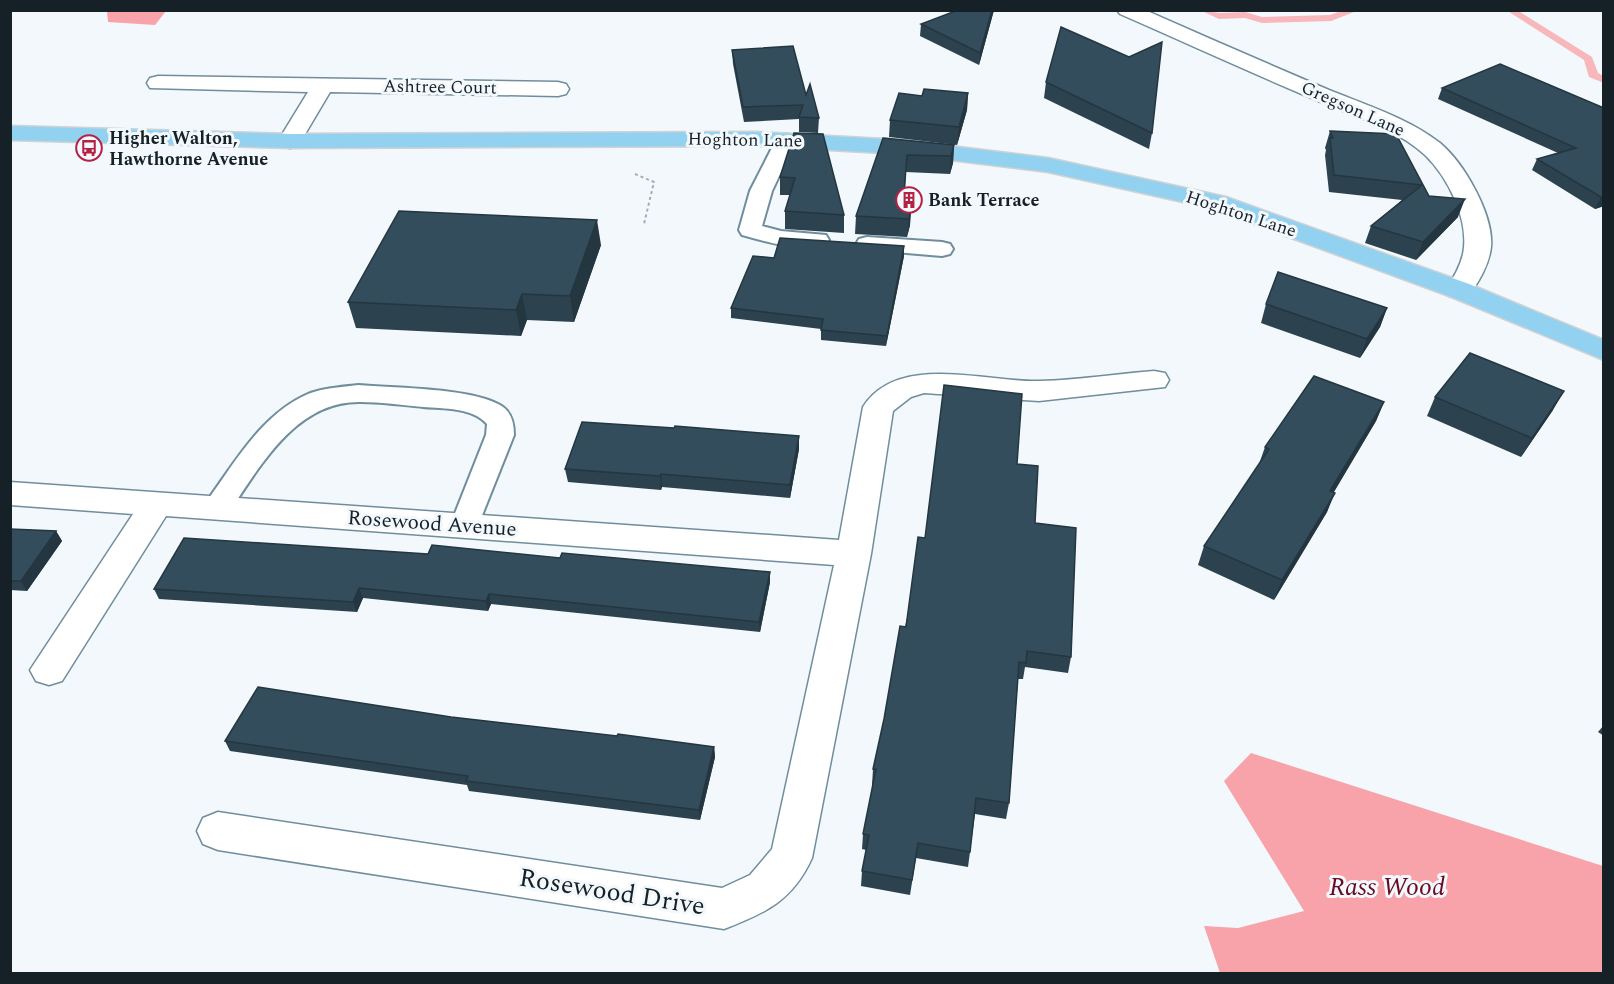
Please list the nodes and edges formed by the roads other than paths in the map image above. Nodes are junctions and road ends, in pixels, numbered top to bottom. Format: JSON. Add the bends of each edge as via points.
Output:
{"nodes":[{"id":1,"x":1127,"y":10,"type":"edge"},
{"id":2,"x":158,"y":83,"type":"dead end"},
{"id":3,"x":323,"y":86,"type":"junction"},
{"id":4,"x":558,"y":89,"type":"dead end"},
{"id":5,"x":10,"y":133,"type":"edge"},
{"id":6,"x":786,"y":140,"type":"junction"},
{"id":7,"x":290,"y":141,"type":"junction"},
{"id":8,"x":942,"y":249,"type":"dead end"},
{"id":9,"x":1459,"y":290,"type":"junction"},
{"id":10,"x":1604,"y":351,"type":"edge"},
{"id":11,"x":1154,"y":380,"type":"dead end"},
{"id":12,"x":10,"y":493,"type":"edge"},
{"id":13,"x":157,"y":504,"type":"junction"},
{"id":14,"x":217,"y":508,"type":"junction"},
{"id":15,"x":465,"y":526,"type":"junction"},
{"id":16,"x":854,"y":554,"type":"junction"},
{"id":17,"x":49,"y":670,"type":"dead end"},
{"id":18,"x":218,"y":831,"type":"dead end"}],
"edges":[{"from":1,"to":9,"type":"street","name":"Gregson Lane","via":[[1411,135],[1432,149],[1447,165],[1463,195],[1478,240],[1470,276]]},
{"from":2,"to":3,"type":"street","name":"Ashtree Court"},
{"from":3,"to":4,"type":"street","name":"Ashtree Court"},
{"from":3,"to":7,"type":"street"},
{"from":5,"to":7,"type":"main road","name":"Hoghton Lane"},
{"from":6,"to":7,"type":"main road","name":"Hoghton Lane"},
{"from":6,"to":8,"type":"lane","via":[[761,191],[750,230],[781,238]]},
{"from":6,"to":9,"type":"main road","name":"Hoghton Lane","via":[[901,147],[1048,165],[1217,202]]},
{"from":9,"to":10,"type":"main road","name":"Hoghton Lane"},
{"from":11,"to":16,"type":"street","name":"Rosewood Drive","via":[[1039,391],[923,383],[900,390],[878,407]]},
{"from":12,"to":13,"type":"street","name":"Rosewood Avenue"},
{"from":13,"to":14,"type":"street","name":"Rosewood Avenue"},
{"from":13,"to":17,"type":"street"},
{"from":14,"to":15,"type":"street","name":"Rosewood Avenue"},
{"from":14,"to":15,"type":"lane","via":[[260,447],[293,414],[318,400],[358,393],[462,402],[490,410],[501,422],[500,435]]},
{"from":15,"to":16,"type":"street","name":"Rosewood Avenue"},
{"from":16,"to":18,"type":"street","name":"Rosewood Drive","via":[[791,858],[765,889],[724,909]]}]}
